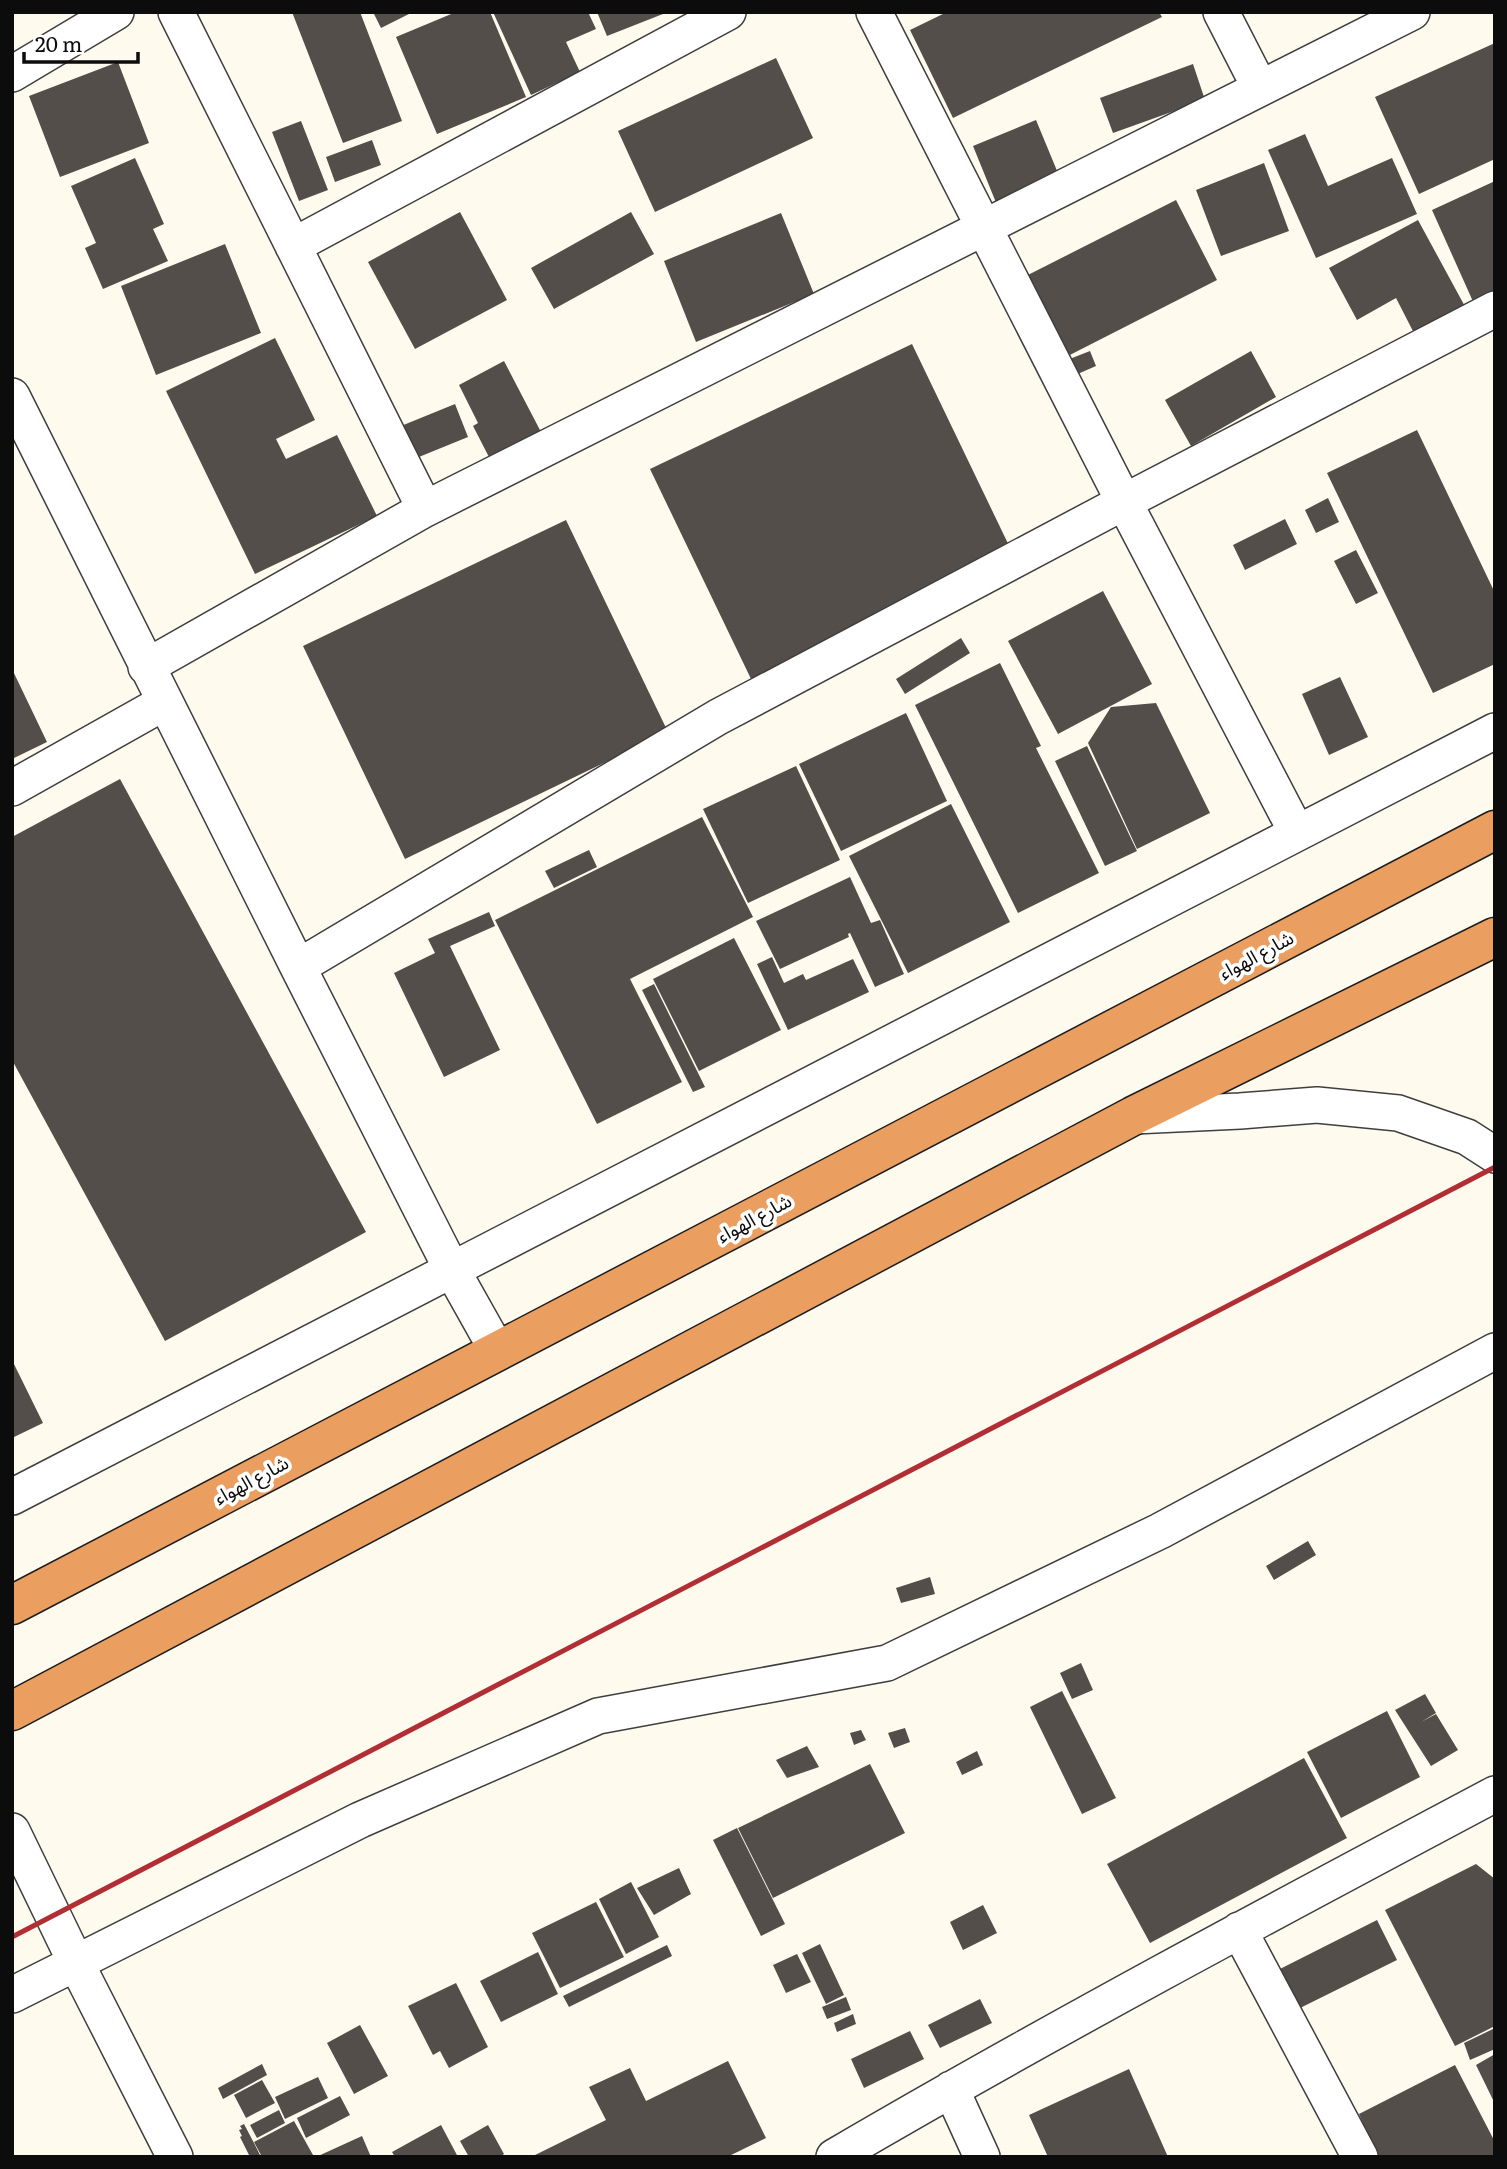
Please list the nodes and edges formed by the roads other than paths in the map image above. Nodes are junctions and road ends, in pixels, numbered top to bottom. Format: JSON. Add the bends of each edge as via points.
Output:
{"nodes":[{"id":1,"x":116,"y":12,"type":"edge"},
{"id":2,"x":176,"y":12,"type":"edge"},
{"id":3,"x":728,"y":12,"type":"edge"},
{"id":4,"x":874,"y":12,"type":"edge"},
{"id":5,"x":1221,"y":12,"type":"edge"},
{"id":6,"x":1412,"y":12,"type":"edge"},
{"id":7,"x":12,"y":74,"type":"edge"},
{"id":8,"x":1261,"y":88,"type":"junction"},
{"id":9,"x":984,"y":228,"type":"junction"},
{"id":10,"x":293,"y":246,"type":"junction"},
{"id":11,"x":1495,"y":309,"type":"edge"},
{"id":12,"x":12,"y":396,"type":"edge"},
{"id":13,"x":1124,"y":502,"type":"junction"},
{"id":14,"x":425,"y":509,"type":"junction"},
{"id":15,"x":146,"y":667,"type":"junction"},
{"id":16,"x":165,"y":702,"type":"junction"},
{"id":17,"x":1495,"y":731,"type":"edge"},
{"id":18,"x":12,"y":788,"type":"edge"},
{"id":19,"x":1495,"y":830,"type":"edge"},
{"id":20,"x":1297,"y":833,"type":"junction"},
{"id":21,"x":1495,"y":937,"type":"edge"},
{"id":22,"x":298,"y":967,"type":"junction"},
{"id":23,"x":1133,"y":1116,"type":"junction"},
{"id":24,"x":1495,"y":1155,"type":"edge"},
{"id":25,"x":452,"y":1270,"type":"junction"},
{"id":26,"x":1495,"y":1351,"type":"edge"},
{"id":27,"x":498,"y":1352,"type":"junction"},
{"id":28,"x":12,"y":1497,"type":"edge"},
{"id":29,"x":12,"y":1605,"type":"edge"},
{"id":30,"x":12,"y":1711,"type":"edge"},
{"id":31,"x":1495,"y":1794,"type":"edge"},
{"id":32,"x":12,"y":1831,"type":"edge"},
{"id":33,"x":1239,"y":1930,"type":"junction"},
{"id":34,"x":76,"y":1963,"type":"junction"},
{"id":35,"x":12,"y":1995,"type":"edge"},
{"id":36,"x":951,"y":2089,"type":"junction"},
{"id":37,"x":175,"y":2157,"type":"edge"},
{"id":38,"x":834,"y":2157,"type":"edge"},
{"id":39,"x":982,"y":2157,"type":"edge"},
{"id":40,"x":1360,"y":2157,"type":"edge"}],
"edges":[{"from":1,"to":7,"type":"street"},
{"from":2,"to":10,"type":"street"},
{"from":3,"to":10,"type":"street"},
{"from":4,"to":9,"type":"street"},
{"from":5,"to":8,"type":"street"},
{"from":6,"to":8,"type":"street"},
{"from":8,"to":9,"type":"street"},
{"from":9,"to":13,"type":"street"},
{"from":9,"to":14,"type":"street"},
{"from":10,"to":14,"type":"street"},
{"from":11,"to":13,"type":"street"},
{"from":12,"to":15,"type":"street"},
{"from":13,"to":20,"type":"street"},
{"from":13,"to":22,"type":"street","via":[[718,717]]},
{"from":14,"to":15,"type":"street"},
{"from":15,"to":16,"type":"street"},
{"from":16,"to":18,"type":"street"},
{"from":16,"to":22,"type":"street"},
{"from":17,"to":20,"type":"street"},
{"from":19,"to":27,"type":"highway","name":"شارع الهواء"},
{"from":20,"to":25,"type":"street"},
{"from":21,"to":23,"type":"highway"},
{"from":22,"to":25,"type":"street"},
{"from":23,"to":24,"type":"street","via":[[1317,1105],[1371,1110],[1398,1113],[1467,1137]]},
{"from":23,"to":30,"type":"highway"},
{"from":25,"to":27,"type":"street"},
{"from":25,"to":28,"type":"street"},
{"from":26,"to":34,"type":"street","via":[[1160,1531],[887,1663],[598,1716],[360,1819]]},
{"from":27,"to":29,"type":"highway","name":"شارع الهواء"},
{"from":31,"to":33,"type":"street"},
{"from":32,"to":34,"type":"street"},
{"from":33,"to":36,"type":"street"},
{"from":33,"to":40,"type":"street"},
{"from":34,"to":35,"type":"street"},
{"from":34,"to":37,"type":"street"},
{"from":36,"to":38,"type":"street"},
{"from":36,"to":39,"type":"street"}]}
